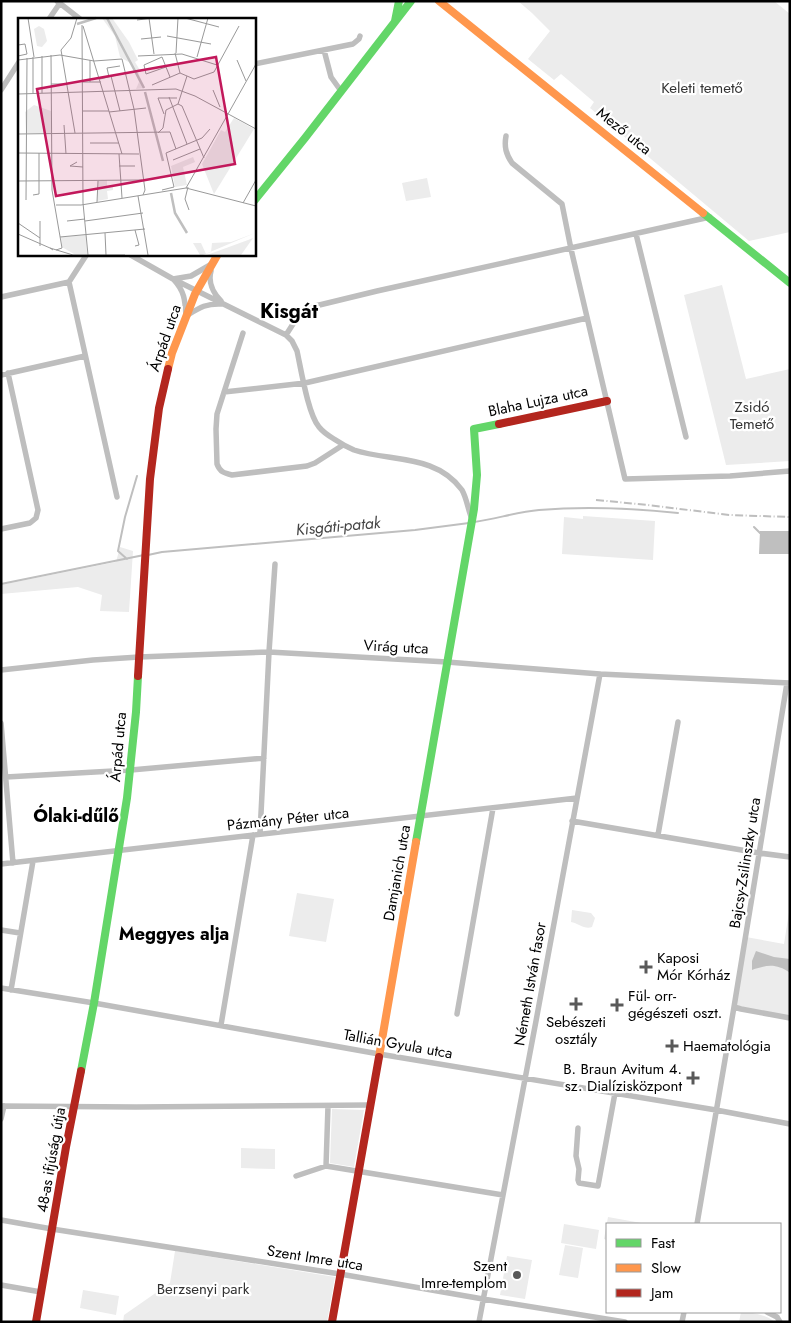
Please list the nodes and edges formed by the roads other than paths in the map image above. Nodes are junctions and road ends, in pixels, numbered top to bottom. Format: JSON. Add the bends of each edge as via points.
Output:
{"nodes":[{"id":1,"x":399,"y":1,"type":"edge"},
{"id":2,"x":410,"y":1,"type":"edge"},
{"id":3,"x":439,"y":1,"type":"edge"},
{"id":4,"x":59,"y":2,"type":"edge"},
{"id":5,"x":50,"y":18,"type":"edge"},
{"id":6,"x":79,"y":18,"type":"edge"},
{"id":7,"x":395,"y":21,"type":"junction"},
{"id":8,"x":360,"y":36,"type":"dead end"},
{"id":9,"x":324,"y":50,"type":"junction"},
{"id":10,"x":18,"y":64,"type":"edge"},
{"id":11,"x":255,"y":64,"type":"edge"},
{"id":12,"x":1,"y":90,"type":"edge"},
{"id":13,"x":341,"y":91,"type":"junction"},
{"id":14,"x":506,"y":136,"type":"dead end"},
{"id":15,"x":255,"y":200,"type":"edge"},
{"id":16,"x":710,"y":217,"type":"junction"},
{"id":17,"x":636,"y":234,"type":"junction"},
{"id":18,"x":571,"y":248,"type":"junction"},
{"id":19,"x":86,"y":255,"type":"edge"},
{"id":20,"x":131,"y":255,"type":"edge"},
{"id":21,"x":217,"y":255,"type":"edge"},
{"id":22,"x":212,"y":264,"type":"junction"},
{"id":23,"x":173,"y":279,"type":"junction"},
{"id":24,"x":69,"y":282,"type":"junction"},
{"id":25,"x":790,"y":283,"type":"edge"},
{"id":26,"x":197,"y":290,"type":"junction"},
{"id":27,"x":1,"y":297,"type":"edge"},
{"id":28,"x":224,"y":304,"type":"junction"},
{"id":29,"x":186,"y":316,"type":"junction"},
{"id":30,"x":587,"y":318,"type":"junction"},
{"id":31,"x":242,"y":334,"type":"dead end"},
{"id":32,"x":286,"y":335,"type":"junction"},
{"id":33,"x":85,"y":356,"type":"junction"},
{"id":34,"x":8,"y":373,"type":"junction"},
{"id":35,"x":1,"y":375,"type":"edge"},
{"id":36,"x":305,"y":383,"type":"junction"},
{"id":37,"x":224,"y":392,"type":"junction"},
{"id":38,"x":607,"y":401,"type":"junction"},
{"id":39,"x":474,"y":429,"type":"joint"},
{"id":40,"x":686,"y":438,"type":"dead end"},
{"id":41,"x":343,"y":445,"type":"junction"},
{"id":42,"x":790,"y":471,"type":"edge"},
{"id":43,"x":477,"y":489,"type":"junction"},
{"id":44,"x":463,"y":492,"type":"junction"},
{"id":45,"x":117,"y":497,"type":"dead end"},
{"id":46,"x":472,"y":522,"type":"junction"},
{"id":47,"x":1,"y":529,"type":"edge"},
{"id":48,"x":275,"y":564,"type":"dead end"},
{"id":49,"x":269,"y":652,"type":"junction"},
{"id":50,"x":139,"y":657,"type":"junction"},
{"id":51,"x":447,"y":662,"type":"junction"},
{"id":52,"x":1,"y":670,"type":"edge"},
{"id":53,"x":600,"y":674,"type":"junction"},
{"id":54,"x":788,"y":683,"type":"edge"},
{"id":55,"x":1,"y":722,"type":"edge"},
{"id":56,"x":678,"y":722,"type":"dead end"},
{"id":57,"x":264,"y":758,"type":"junction"},
{"id":58,"x":131,"y":770,"type":"junction"},
{"id":59,"x":6,"y":776,"type":"junction"},
{"id":60,"x":4,"y":796,"type":"edge"},
{"id":61,"x":577,"y":798,"type":"junction"},
{"id":62,"x":494,"y":808,"type":"junction"},
{"id":63,"x":421,"y":816,"type":"junction"},
{"id":64,"x":572,"y":821,"type":"junction"},
{"id":65,"x":260,"y":834,"type":"junction"},
{"id":66,"x":253,"y":835,"type":"junction"},
{"id":67,"x":658,"y":835,"type":"junction"},
{"id":68,"x":119,"y":850,"type":"junction"},
{"id":69,"x":759,"y":853,"type":"junction"},
{"id":70,"x":790,"y":857,"type":"edge"},
{"id":71,"x":33,"y":860,"type":"junction"},
{"id":72,"x":12,"y":863,"type":"junction"},
{"id":73,"x":1,"y":864,"type":"edge"},
{"id":74,"x":1,"y":930,"type":"edge"},
{"id":75,"x":20,"y":933,"type":"junction"},
{"id":76,"x":1,"y":988,"type":"edge"},
{"id":77,"x":11,"y":990,"type":"junction"},
{"id":78,"x":94,"y":1003,"type":"junction"},
{"id":79,"x":734,"y":1006,"type":"junction"},
{"id":80,"x":457,"y":1014,"type":"dead end"},
{"id":81,"x":790,"y":1018,"type":"edge"},
{"id":82,"x":221,"y":1025,"type":"junction"},
{"id":83,"x":379,"y":1054,"type":"junction"},
{"id":84,"x":525,"y":1078,"type":"junction"},
{"id":85,"x":615,"y":1092,"type":"junction"},
{"id":86,"x":369,"y":1105,"type":"junction"},
{"id":87,"x":3,"y":1106,"type":"edge"},
{"id":88,"x":74,"y":1106,"type":"junction"},
{"id":89,"x":328,"y":1106,"type":"junction"},
{"id":90,"x":716,"y":1110,"type":"junction"},
{"id":91,"x":1,"y":1119,"type":"edge"},
{"id":92,"x":790,"y":1124,"type":"edge"},
{"id":93,"x":578,"y":1128,"type":"dead end"},
{"id":94,"x":326,"y":1166,"type":"junction"},
{"id":95,"x":358,"y":1171,"type":"junction"},
{"id":96,"x":296,"y":1176,"type":"dead end"},
{"id":97,"x":503,"y":1195,"type":"junction"},
{"id":98,"x":1,"y":1220,"type":"edge"},
{"id":99,"x":697,"y":1223,"type":"edge"},
{"id":100,"x":52,"y":1229,"type":"junction"},
{"id":101,"x":340,"y":1274,"type":"junction"},
{"id":102,"x":1,"y":1285,"type":"edge"},
{"id":103,"x":41,"y":1292,"type":"junction"},
{"id":104,"x":483,"y":1299,"type":"junction"},
{"id":105,"x":769,"y":1313,"type":"edge"},
{"id":106,"x":36,"y":1322,"type":"edge"},
{"id":107,"x":332,"y":1322,"type":"edge"},
{"id":108,"x":479,"y":1322,"type":"edge"},
{"id":109,"x":625,"y":1322,"type":"edge"},
{"id":110,"x":780,"y":1322,"type":"edge"}],
"edges":[{"from":1,"to":7,"type":"street"},
{"from":2,"to":7,"type":"street"},
{"from":3,"to":16,"type":"street","name":"Mező utca"},
{"from":4,"to":5,"type":"street"},
{"from":4,"to":6,"type":"street"},
{"from":7,"to":13,"type":"street"},
{"from":8,"to":9,"type":"street","via":[[353,44]]},
{"from":9,"to":11,"type":"street"},
{"from":9,"to":13,"type":"street","via":[[331,78]]},
{"from":10,"to":12,"type":"street"},
{"from":13,"to":15,"type":"street"},
{"from":14,"to":18,"type":"street","via":[[505,150],[512,163],[562,204]]},
{"from":16,"to":17,"type":"street"},
{"from":16,"to":25,"type":"street","name":"Mező utca"},
{"from":17,"to":18,"type":"street"},
{"from":17,"to":40,"type":"street"},
{"from":18,"to":30,"type":"street"},
{"from":18,"to":32,"type":"street","via":[[307,308]]},
{"from":19,"to":24,"type":"street"},
{"from":20,"to":23,"type":"street"},
{"from":21,"to":22,"type":"street","name":"Árpád utca"},
{"from":22,"to":23,"type":"street","via":[[198,273]]},
{"from":22,"to":26,"type":"street","name":"Árpád utca"},
{"from":22,"to":28,"type":"street","via":[[212,288]]},
{"from":23,"to":26,"type":"street"},
{"from":23,"to":29,"type":"street","via":[[183,293]]},
{"from":24,"to":27,"type":"street"},
{"from":24,"to":33,"type":"street"},
{"from":26,"to":28,"type":"street"},
{"from":26,"to":29,"type":"street","name":"Árpád utca"},
{"from":28,"to":29,"type":"street","via":[[204,305]]},
{"from":28,"to":32,"type":"street"},
{"from":29,"to":50,"type":"street","name":"Árpád utca","via":[[172,354],[159,408],[151,469]]},
{"from":30,"to":36,"type":"street"},
{"from":30,"to":38,"type":"street"},
{"from":31,"to":37,"type":"street"},
{"from":32,"to":36,"type":"street","via":[[297,351]]},
{"from":33,"to":34,"type":"street"},
{"from":33,"to":45,"type":"street"},
{"from":34,"to":35,"type":"street"},
{"from":34,"to":47,"type":"street","via":[[38,510],[30,523]]},
{"from":36,"to":37,"type":"street"},
{"from":36,"to":41,"type":"street","via":[[312,414],[319,427]]},
{"from":37,"to":41,"type":"street","via":[[216,429],[217,464],[224,473],[307,466]]},
{"from":38,"to":39,"type":"street","name":"Blaha Lujza utca"},
{"from":38,"to":42,"type":"street","via":[[625,480]]},
{"from":39,"to":43,"type":"street","name":"Damjanich utca"},
{"from":41,"to":44,"type":"street","via":[[431,466],[450,476]]},
{"from":43,"to":44,"type":"street"},
{"from":43,"to":46,"type":"street","name":"Damjanich utca"},
{"from":44,"to":46,"type":"street"},
{"from":46,"to":51,"type":"street","name":"Damjanich utca"},
{"from":48,"to":49,"type":"street"},
{"from":49,"to":50,"type":"street","name":"Virág utca"},
{"from":49,"to":51,"type":"street","name":"Virág utca"},
{"from":49,"to":57,"type":"street"},
{"from":50,"to":52,"type":"street","name":"Virág utca"},
{"from":50,"to":58,"type":"street","name":"Árpád utca"},
{"from":51,"to":53,"type":"street","name":"Virág utca"},
{"from":51,"to":63,"type":"street","name":"Damjanich utca"},
{"from":53,"to":54,"type":"street","name":"Virág utca"},
{"from":53,"to":61,"type":"street","name":"Németh István fasor"},
{"from":54,"to":69,"type":"street","name":"Bajcsy-Zsilinszky utca"},
{"from":55,"to":59,"type":"street"},
{"from":56,"to":67,"type":"street"},
{"from":57,"to":58,"type":"street"},
{"from":57,"to":65,"type":"street"},
{"from":58,"to":59,"type":"street"},
{"from":58,"to":68,"type":"street","name":"Árpád utca"},
{"from":59,"to":60,"type":"street"},
{"from":60,"to":72,"type":"street"},
{"from":61,"to":62,"type":"street","name":"Pázmány Péter utca"},
{"from":61,"to":64,"type":"street","name":"Németh István fasor"},
{"from":62,"to":63,"type":"street","name":"Pázmány Péter utca"},
{"from":62,"to":80,"type":"street"},
{"from":63,"to":65,"type":"street","name":"Pázmány Péter utca"},
{"from":63,"to":83,"type":"street","name":"Damjanich utca"},
{"from":64,"to":67,"type":"street"},
{"from":64,"to":84,"type":"street","name":"Németh István fasor"},
{"from":65,"to":66,"type":"street","name":"Pázmány Péter utca"},
{"from":66,"to":68,"type":"street","name":"Pázmány Péter utca"},
{"from":66,"to":82,"type":"street"},
{"from":67,"to":69,"type":"street"},
{"from":68,"to":71,"type":"street","name":"Pázmány Péter utca"},
{"from":68,"to":78,"type":"street","name":"Árpád utca"},
{"from":69,"to":70,"type":"street"},
{"from":69,"to":79,"type":"street","name":"Bajcsy-Zsilinszky utca"},
{"from":71,"to":72,"type":"street","name":"Pázmány Péter utca"},
{"from":71,"to":75,"type":"street"},
{"from":72,"to":73,"type":"street","name":"Pázmány Péter utca"},
{"from":74,"to":75,"type":"street"},
{"from":75,"to":77,"type":"street"},
{"from":76,"to":77,"type":"street","name":"Tallián Gyula utca"},
{"from":77,"to":78,"type":"street","name":"Tallián Gyula utca"},
{"from":78,"to":82,"type":"street","name":"Tallián Gyula utca"},
{"from":78,"to":88,"type":"street","name":"48-as ifjúság útja"},
{"from":79,"to":81,"type":"street"},
{"from":79,"to":90,"type":"street","name":"Bajcsy-Zsilinszky utca"},
{"from":82,"to":83,"type":"street","name":"Tallián Gyula utca"},
{"from":83,"to":84,"type":"street","name":"Tallián Gyula utca"},
{"from":83,"to":86,"type":"street","name":"Damjanich utca"},
{"from":84,"to":85,"type":"street","name":"Tallián Gyula utca"},
{"from":84,"to":97,"type":"street","name":"Németh István fasor"},
{"from":85,"to":90,"type":"street","name":"Tallián Gyula utca"},
{"from":85,"to":93,"type":"street","via":[[598,1186],[579,1183],[576,1156]]},
{"from":86,"to":89,"type":"street"},
{"from":86,"to":95,"type":"street","name":"Damjanich utca"},
{"from":87,"to":88,"type":"street"},
{"from":87,"to":91,"type":"street"},
{"from":88,"to":89,"type":"street"},
{"from":88,"to":100,"type":"street","name":"48-as ifjúság útja"},
{"from":89,"to":94,"type":"street"},
{"from":90,"to":92,"type":"street","name":"Tallián Gyula utca"},
{"from":90,"to":99,"type":"street","name":"Bajcsy-Zsilinszky utca"},
{"from":94,"to":95,"type":"street"},
{"from":94,"to":96,"type":"street"},
{"from":95,"to":97,"type":"street"},
{"from":95,"to":101,"type":"street","name":"Damjanich utca"},
{"from":97,"to":104,"type":"street","name":"Németh István fasor"},
{"from":98,"to":100,"type":"street","name":"Szent Imre utca"},
{"from":100,"to":101,"type":"street","name":"Szent Imre utca"},
{"from":100,"to":103,"type":"street","name":"48-as ifjúság útja"},
{"from":101,"to":104,"type":"street","name":"Szent Imre utca"},
{"from":101,"to":107,"type":"street","name":"Damjanich utca"},
{"from":102,"to":103,"type":"street"},
{"from":103,"to":106,"type":"street","name":"48-as ifjúság útja"},
{"from":104,"to":108,"type":"street","name":"Németh István fasor"},
{"from":104,"to":109,"type":"street","name":"Szent Imre utca"},
{"from":105,"to":110,"type":"street"}]}
